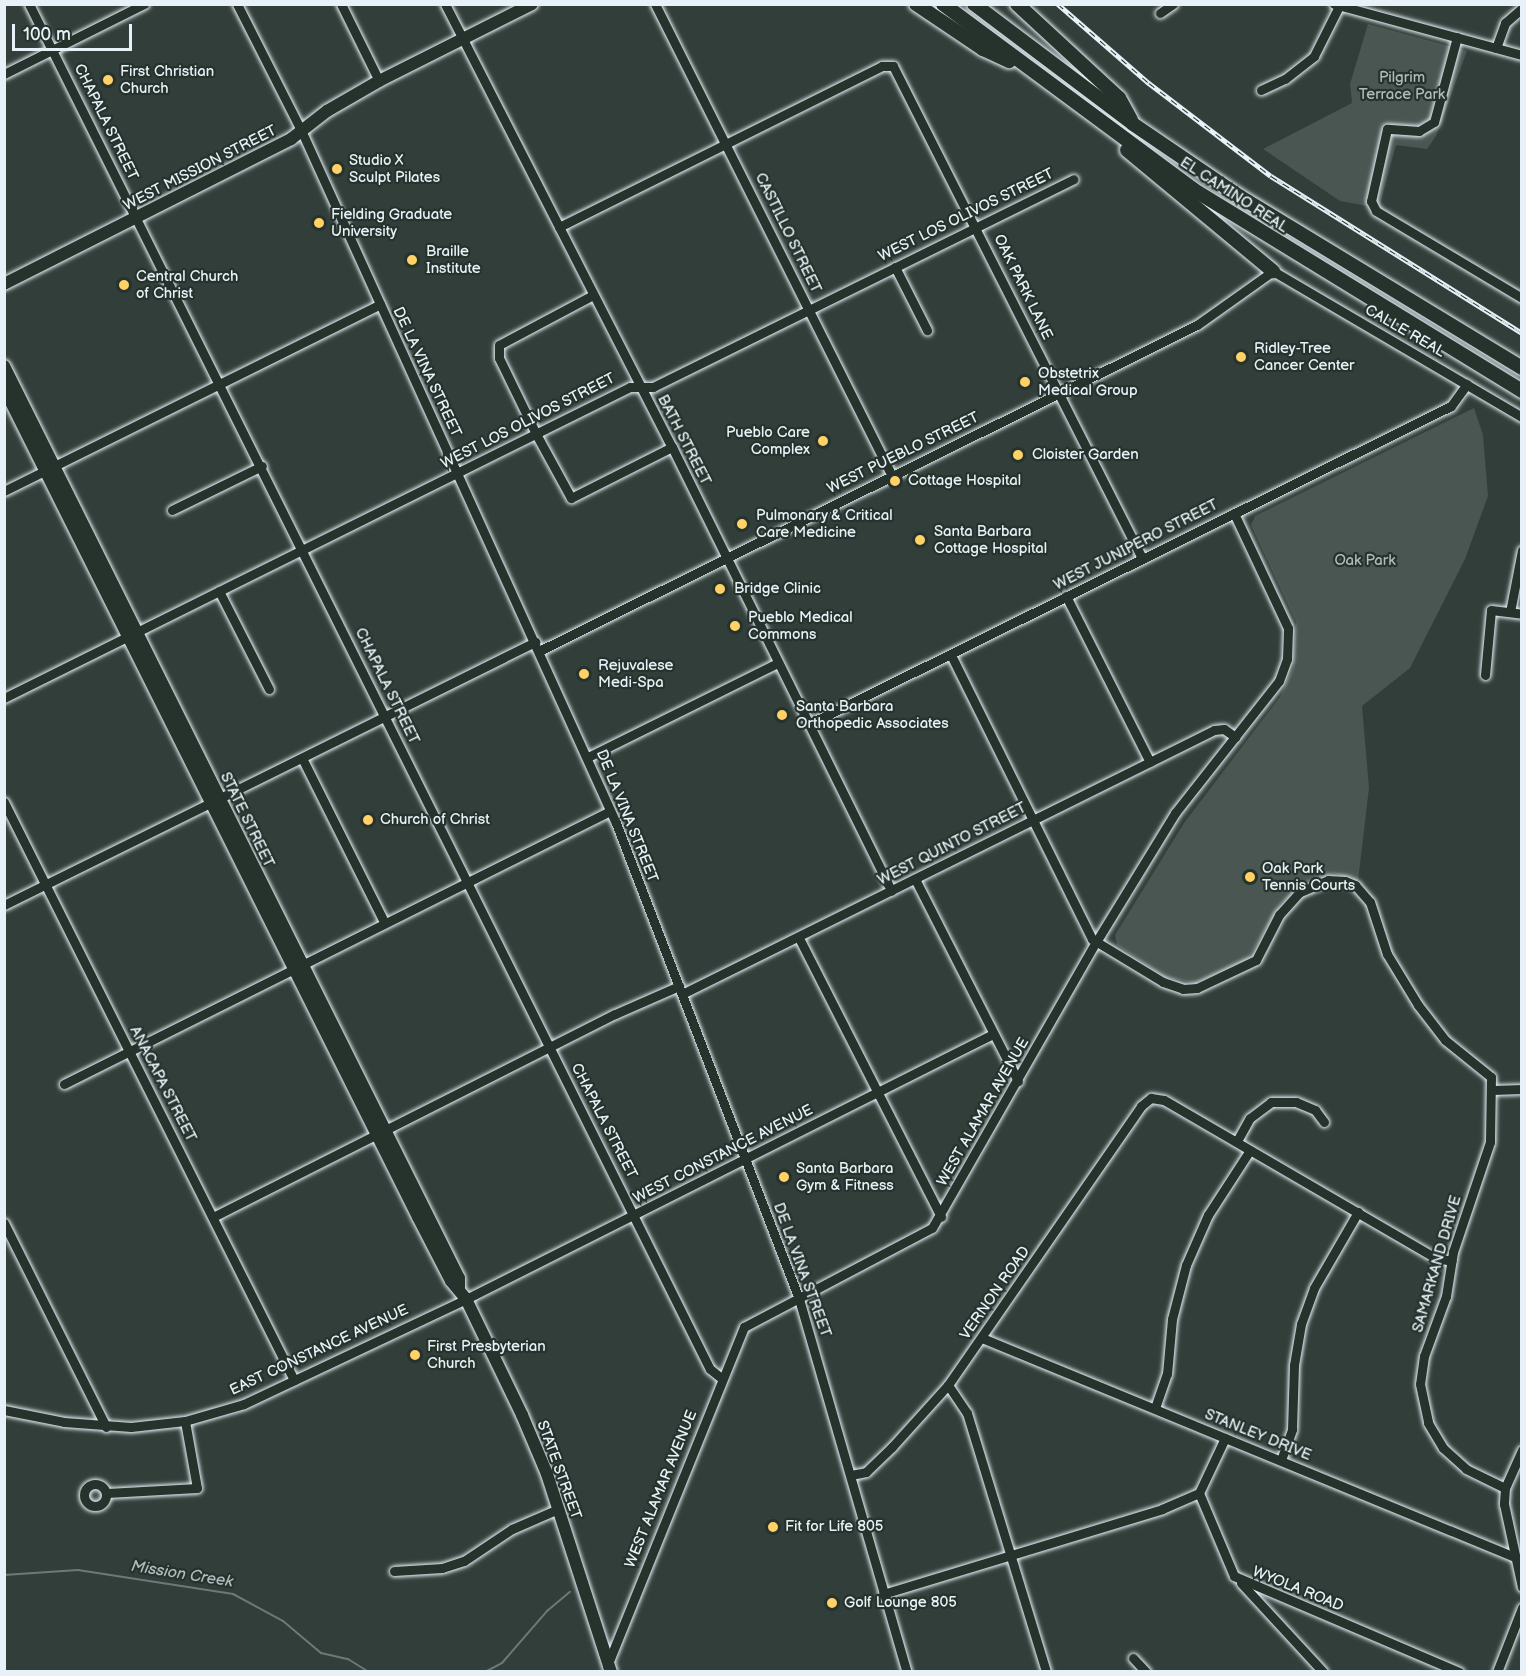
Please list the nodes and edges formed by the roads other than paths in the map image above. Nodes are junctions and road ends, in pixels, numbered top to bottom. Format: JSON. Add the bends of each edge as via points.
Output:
{"nodes":[{"id":1,"x":29,"y":4,"type":"edge"},
{"id":2,"x":144,"y":4,"type":"edge"},
{"id":3,"x":237,"y":4,"type":"edge"},
{"id":4,"x":341,"y":4,"type":"edge"},
{"id":5,"x":446,"y":4,"type":"edge"},
{"id":6,"x":532,"y":4,"type":"edge"},
{"id":7,"x":655,"y":4,"type":"edge"},
{"id":8,"x":916,"y":4,"type":"edge"},
{"id":9,"x":943,"y":4,"type":"edge"},
{"id":10,"x":974,"y":4,"type":"edge"},
{"id":11,"x":1017,"y":4,"type":"edge"},
{"id":12,"x":1173,"y":4,"type":"edge"},
{"id":13,"x":1337,"y":5,"type":"edge"},
{"id":14,"x":1357,"y":7,"type":"edge"},
{"id":15,"x":1521,"y":8,"type":"edge"},
{"id":16,"x":1160,"y":13,"type":"dead end"},
{"id":17,"x":1457,"y":37,"type":"junction"},
{"id":18,"x":462,"y":40,"type":"junction"},
{"id":19,"x":1496,"y":48,"type":"junction"},
{"id":20,"x":53,"y":50,"type":"junction"},
{"id":21,"x":1521,"y":55,"type":"edge"},
{"id":22,"x":4,"y":74,"type":"edge"},
{"id":23,"x":1035,"y":74,"type":"junction"},
{"id":24,"x":379,"y":81,"type":"junction"},
{"id":25,"x":1261,"y":90,"type":"dead end"},
{"id":26,"x":1084,"y":110,"type":"junction"},
{"id":27,"x":1133,"y":124,"type":"junction"},
{"id":28,"x":301,"y":130,"type":"junction"},
{"id":29,"x":728,"y":144,"type":"junction"},
{"id":30,"x":1073,"y":179,"type":"dead end"},
{"id":31,"x":136,"y":218,"type":"junction"},
{"id":32,"x":559,"y":227,"type":"junction"},
{"id":33,"x":976,"y":227,"type":"junction"},
{"id":34,"x":895,"y":267,"type":"junction"},
{"id":35,"x":1273,"y":271,"type":"junction"},
{"id":36,"x":4,"y":284,"type":"edge"},
{"id":37,"x":593,"y":295,"type":"junction"},
{"id":38,"x":1521,"y":298,"type":"edge"},
{"id":39,"x":380,"y":304,"type":"junction"},
{"id":40,"x":809,"y":309,"type":"junction"},
{"id":41,"x":927,"y":330,"type":"dead end"},
{"id":42,"x":4,"y":366,"type":"edge"},
{"id":43,"x":1521,"y":368,"type":"edge"},
{"id":44,"x":220,"y":384,"type":"junction"},
{"id":45,"x":1467,"y":384,"type":"junction"},
{"id":46,"x":4,"y":388,"type":"edge"},
{"id":47,"x":640,"y":388,"type":"junction"},
{"id":48,"x":1521,"y":391,"type":"edge"},
{"id":49,"x":1059,"y":393,"type":"junction"},
{"id":50,"x":1521,"y":417,"type":"edge"},
{"id":51,"x":537,"y":434,"type":"junction"},
{"id":52,"x":672,"y":447,"type":"junction"},
{"id":53,"x":262,"y":466,"type":"junction"},
{"id":54,"x":50,"y":469,"type":"junction"},
{"id":55,"x":457,"y":474,"type":"junction"},
{"id":56,"x":892,"y":476,"type":"junction"},
{"id":57,"x":4,"y":491,"type":"edge"},
{"id":58,"x":172,"y":510,"type":"dead end"},
{"id":59,"x":1234,"y":513,"type":"junction"},
{"id":60,"x":303,"y":550,"type":"junction"},
{"id":61,"x":1521,"y":550,"type":"edge"},
{"id":62,"x":726,"y":558,"type":"junction"},
{"id":63,"x":1142,"y":558,"type":"junction"},
{"id":64,"x":219,"y":591,"type":"junction"},
{"id":65,"x":1066,"y":596,"type":"junction"},
{"id":66,"x":1510,"y":612,"type":"junction"},
{"id":67,"x":1521,"y":614,"type":"edge"},
{"id":68,"x":132,"y":634,"type":"junction"},
{"id":69,"x":537,"y":646,"type":"junction"},
{"id":70,"x":951,"y":655,"type":"junction"},
{"id":71,"x":777,"y":663,"type":"junction"},
{"id":72,"x":1485,"y":675,"type":"dead end"},
{"id":73,"x":269,"y":689,"type":"dead end"},
{"id":74,"x":4,"y":698,"type":"edge"},
{"id":75,"x":385,"y":716,"type":"junction"},
{"id":76,"x":809,"y":724,"type":"junction"},
{"id":77,"x":1235,"y":737,"type":"junction"},
{"id":78,"x":588,"y":757,"type":"junction"},
{"id":79,"x":302,"y":758,"type":"junction"},
{"id":80,"x":1150,"y":762,"type":"junction"},
{"id":81,"x":216,"y":801,"type":"junction"},
{"id":82,"x":4,"y":802,"type":"edge"},
{"id":83,"x":610,"y":811,"type":"junction"},
{"id":84,"x":1034,"y":820,"type":"junction"},
{"id":85,"x":915,"y":879,"type":"junction"},
{"id":86,"x":467,"y":880,"type":"junction"},
{"id":87,"x":46,"y":885,"type":"junction"},
{"id":88,"x":891,"y":891,"type":"junction"},
{"id":89,"x":4,"y":905,"type":"edge"},
{"id":90,"x":384,"y":922,"type":"junction"},
{"id":91,"x":799,"y":938,"type":"junction"},
{"id":92,"x":1096,"y":942,"type":"junction"},
{"id":93,"x":298,"y":969,"type":"junction"},
{"id":94,"x":681,"y":990,"type":"junction"},
{"id":95,"x":993,"y":1034,"type":"junction"},
{"id":96,"x":551,"y":1049,"type":"junction"},
{"id":97,"x":130,"y":1051,"type":"junction"},
{"id":98,"x":1018,"y":1081,"type":"junction"},
{"id":99,"x":64,"y":1084,"type":"dead end"},
{"id":100,"x":1493,"y":1089,"type":"junction"},
{"id":101,"x":1521,"y":1089,"type":"edge"},
{"id":102,"x":877,"y":1094,"type":"junction"},
{"id":103,"x":1324,"y":1122,"type":"dead end"},
{"id":104,"x":382,"y":1133,"type":"junction"},
{"id":105,"x":1237,"y":1141,"type":"junction"},
{"id":106,"x":1250,"y":1150,"type":"junction"},
{"id":107,"x":746,"y":1160,"type":"junction"},
{"id":108,"x":1358,"y":1212,"type":"junction"},
{"id":109,"x":634,"y":1215,"type":"junction"},
{"id":110,"x":213,"y":1217,"type":"junction"},
{"id":111,"x":940,"y":1217,"type":"junction"},
{"id":112,"x":4,"y":1223,"type":"edge"},
{"id":113,"x":1452,"y":1261,"type":"junction"},
{"id":114,"x":466,"y":1299,"type":"junction"},
{"id":115,"x":799,"y":1299,"type":"junction"},
{"id":116,"x":982,"y":1338,"type":"junction"},
{"id":117,"x":721,"y":1378,"type":"junction"},
{"id":118,"x":294,"y":1380,"type":"junction"},
{"id":119,"x":948,"y":1385,"type":"junction"},
{"id":120,"x":1155,"y":1408,"type":"junction"},
{"id":121,"x":4,"y":1410,"type":"edge"},
{"id":122,"x":185,"y":1421,"type":"junction"},
{"id":123,"x":106,"y":1426,"type":"junction"},
{"id":124,"x":1225,"y":1438,"type":"junction"},
{"id":125,"x":1521,"y":1450,"type":"edge"},
{"id":126,"x":1281,"y":1460,"type":"junction"},
{"id":127,"x":850,"y":1475,"type":"junction"},
{"id":128,"x":1505,"y":1488,"type":"junction"},
{"id":129,"x":107,"y":1493,"type":"dead end"},
{"id":130,"x":1199,"y":1493,"type":"junction"},
{"id":131,"x":558,"y":1509,"type":"junction"},
{"id":132,"x":1011,"y":1556,"type":"junction"},
{"id":133,"x":1519,"y":1559,"type":"edge"},
{"id":134,"x":394,"y":1571,"type":"dead end"},
{"id":135,"x":1239,"y":1581,"type":"junction"},
{"id":136,"x":1521,"y":1587,"type":"edge"},
{"id":137,"x":883,"y":1594,"type":"junction"},
{"id":138,"x":1521,"y":1608,"type":"edge"},
{"id":139,"x":1133,"y":1658,"type":"dead end"},
{"id":140,"x":608,"y":1669,"type":"edge"},
{"id":141,"x":907,"y":1671,"type":"edge"},
{"id":142,"x":1046,"y":1671,"type":"edge"},
{"id":143,"x":1146,"y":1671,"type":"edge"},
{"id":144,"x":1323,"y":1671,"type":"edge"},
{"id":145,"x":1460,"y":1671,"type":"edge"},
{"id":146,"x":1497,"y":1671,"type":"edge"}],
"edges":[{"from":1,"to":20,"type":"street","name":"CHAPALA STREET"},
{"from":2,"to":20,"type":"street"},
{"from":3,"to":28,"type":"street","name":"DE LA VINA STREET"},
{"from":4,"to":24,"type":"street"},
{"from":5,"to":18,"type":"street","name":"BATH STREET"},
{"from":6,"to":18,"type":"main road","name":"WEST MISSION STREET"},
{"from":7,"to":29,"type":"street","name":"CASTILLO STREET"},
{"from":8,"to":23,"type":"highway","via":[[983,49]]},
{"from":9,"to":23,"type":"highway","name":"EL CAMINO REAL"},
{"from":10,"to":27,"type":"highway","name":"EL CAMINO REAL"},
{"from":11,"to":27,"type":"highway","via":[[1119,98]]},
{"from":12,"to":16,"type":"street"},
{"from":13,"to":14,"type":"street"},
{"from":13,"to":25,"type":"street","via":[[1314,56],[1285,79]]},
{"from":14,"to":17,"type":"street"},
{"from":15,"to":19,"type":"street","via":[[1505,23]]},
{"from":17,"to":19,"type":"street"},
{"from":17,"to":38,"type":"street","via":[[1434,122],[1419,131],[1388,129],[1371,201],[1376,211]]},
{"from":18,"to":24,"type":"main road","name":"WEST MISSION STREET"},
{"from":18,"to":32,"type":"street","name":"BATH STREET"},
{"from":19,"to":21,"type":"street"},
{"from":20,"to":22,"type":"street"},
{"from":20,"to":31,"type":"street","name":"CHAPALA STREET"},
{"from":23,"to":26,"type":"highway","name":"EL CAMINO REAL"},
{"from":24,"to":28,"type":"main road","name":"WEST MISSION STREET"},
{"from":26,"to":35,"type":"highway","via":[[1141,163]]},
{"from":26,"to":48,"type":"highway","name":"EL CAMINO REAL","via":[[1234,216]]},
{"from":27,"to":43,"type":"highway","name":"EL CAMINO REAL","via":[[1258,209]]},
{"from":28,"to":31,"type":"main road","name":"WEST MISSION STREET"},
{"from":28,"to":39,"type":"street","name":"DE LA VINA STREET"},
{"from":29,"to":32,"type":"street"},
{"from":29,"to":33,"type":"street","name":"OAK PARK LANE","via":[[891,64]]},
{"from":29,"to":40,"type":"street","name":"CASTILLO STREET"},
{"from":30,"to":33,"type":"street","name":"WEST LOS OLIVOS STREET"},
{"from":31,"to":36,"type":"main road","name":"WEST MISSION STREET"},
{"from":31,"to":44,"type":"street","name":"CHAPALA STREET"},
{"from":32,"to":37,"type":"street","name":"BATH STREET"},
{"from":33,"to":34,"type":"street","name":"WEST LOS OLIVOS STREET"},
{"from":33,"to":49,"type":"street","name":"OAK PARK LANE"},
{"from":34,"to":40,"type":"street","name":"WEST LOS OLIVOS STREET"},
{"from":34,"to":41,"type":"street"},
{"from":35,"to":45,"type":"street","name":"CALLE REAL"},
{"from":35,"to":49,"type":"street","name":"WEST PUEBLO STREET","via":[[1208,318]]},
{"from":37,"to":47,"type":"street","name":"BATH STREET"},
{"from":37,"to":51,"type":"street","via":[[499,345],[499,358]]},
{"from":39,"to":44,"type":"street"},
{"from":39,"to":55,"type":"street","name":"DE LA VINA STREET"},
{"from":40,"to":47,"type":"street","name":"WEST LOS OLIVOS STREET","via":[[653,387]]},
{"from":40,"to":56,"type":"street","name":"CASTILLO STREET"},
{"from":42,"to":54,"type":"main road","name":"STATE STREET"},
{"from":44,"to":53,"type":"street","name":"CHAPALA STREET"},
{"from":44,"to":54,"type":"street"},
{"from":45,"to":50,"type":"street","name":"CALLE REAL"},
{"from":45,"to":59,"type":"street","name":"WEST JUNIPERO STREET","via":[[1451,406]]},
{"from":46,"to":54,"type":"main road","name":"STATE STREET"},
{"from":47,"to":51,"type":"street","name":"WEST LOS OLIVOS STREET","via":[[630,387]]},
{"from":47,"to":52,"type":"street","name":"BATH STREET"},
{"from":49,"to":56,"type":"street","name":"WEST PUEBLO STREET"},
{"from":49,"to":63,"type":"street","name":"OAK PARK LANE"},
{"from":51,"to":52,"type":"street","via":[[571,498]]},
{"from":51,"to":55,"type":"street","name":"WEST LOS OLIVOS STREET"},
{"from":52,"to":62,"type":"street","name":"BATH STREET"},
{"from":53,"to":58,"type":"street"},
{"from":53,"to":60,"type":"street","name":"CHAPALA STREET"},
{"from":54,"to":57,"type":"street"},
{"from":54,"to":68,"type":"main road","name":"STATE STREET"},
{"from":55,"to":60,"type":"street","name":"WEST LOS OLIVOS STREET"},
{"from":55,"to":69,"type":"street","name":"DE LA VINA STREET"},
{"from":56,"to":62,"type":"street","name":"WEST PUEBLO STREET"},
{"from":59,"to":63,"type":"street","name":"WEST JUNIPERO STREET"},
{"from":59,"to":77,"type":"street","name":"WEST ALAMAR AVENUE","via":[[1284,616],[1289,640],[1279,681]]},
{"from":60,"to":64,"type":"street","name":"WEST LOS OLIVOS STREET"},
{"from":60,"to":75,"type":"street","name":"CHAPALA STREET"},
{"from":61,"to":66,"type":"street"},
{"from":62,"to":69,"type":"street","name":"WEST PUEBLO STREET"},
{"from":62,"to":71,"type":"street","name":"BATH STREET"},
{"from":63,"to":65,"type":"street","name":"WEST JUNIPERO STREET"},
{"from":64,"to":68,"type":"street","name":"WEST LOS OLIVOS STREET"},
{"from":64,"to":73,"type":"street"},
{"from":65,"to":70,"type":"street","name":"WEST JUNIPERO STREET"},
{"from":65,"to":80,"type":"street"},
{"from":66,"to":67,"type":"street"},
{"from":66,"to":72,"type":"street","via":[[1491,610]]},
{"from":68,"to":74,"type":"street","name":"WEST LOS OLIVOS STREET"},
{"from":68,"to":81,"type":"main road","name":"STATE STREET"},
{"from":69,"to":75,"type":"street","name":"WEST PUEBLO STREET"},
{"from":69,"to":78,"type":"street","name":"DE LA VINA STREET"},
{"from":70,"to":76,"type":"street","name":"WEST JUNIPERO STREET"},
{"from":70,"to":84,"type":"street"},
{"from":71,"to":76,"type":"street","name":"BATH STREET"},
{"from":71,"to":78,"type":"street"},
{"from":75,"to":79,"type":"street","name":"WEST PUEBLO STREET"},
{"from":75,"to":86,"type":"street","name":"CHAPALA STREET"},
{"from":76,"to":88,"type":"street","name":"BATH STREET"},
{"from":77,"to":80,"type":"street","name":"WEST QUINTO STREET","via":[[1219,729]]},
{"from":77,"to":92,"type":"street","name":"WEST ALAMAR AVENUE","via":[[1175,813]]},
{"from":78,"to":83,"type":"street","name":"DE LA VINA STREET"},
{"from":79,"to":81,"type":"street","name":"WEST PUEBLO STREET"},
{"from":79,"to":90,"type":"street"},
{"from":80,"to":84,"type":"street","name":"WEST QUINTO STREET"},
{"from":81,"to":87,"type":"street","name":"WEST PUEBLO STREET"},
{"from":81,"to":93,"type":"main road","name":"STATE STREET"},
{"from":82,"to":87,"type":"street","name":"ANACAPA STREET"},
{"from":83,"to":86,"type":"street"},
{"from":83,"to":94,"type":"street","name":"DE LA VINA STREET"},
{"from":84,"to":85,"type":"street","name":"WEST QUINTO STREET"},
{"from":84,"to":92,"type":"street"},
{"from":85,"to":88,"type":"street","name":"WEST QUINTO STREET"},
{"from":85,"to":95,"type":"street"},
{"from":86,"to":90,"type":"street"},
{"from":86,"to":96,"type":"street","name":"CHAPALA STREET"},
{"from":87,"to":89,"type":"street","name":"WEST PUEBLO STREET"},
{"from":87,"to":97,"type":"street","name":"ANACAPA STREET"},
{"from":88,"to":91,"type":"street","name":"WEST QUINTO STREET"},
{"from":90,"to":93,"type":"street"},
{"from":91,"to":94,"type":"street","name":"WEST QUINTO STREET"},
{"from":91,"to":102,"type":"street"},
{"from":92,"to":98,"type":"street","name":"WEST ALAMAR AVENUE"},
{"from":92,"to":100,"type":"street","via":[[1163,982],[1197,988],[1256,960],[1279,915],[1300,892],[1333,879],[1351,883],[1370,902],[1387,954],[1405,987],[1445,1040],[1490,1075]]},
{"from":93,"to":97,"type":"street"},
{"from":93,"to":104,"type":"main road","name":"STATE STREET"},
{"from":94,"to":96,"type":"street","name":"WEST QUINTO STREET","via":[[615,1014]]},
{"from":94,"to":107,"type":"street","name":"DE LA VINA STREET"},
{"from":95,"to":98,"type":"street"},
{"from":95,"to":102,"type":"street","name":"WEST CONSTANCE AVENUE"},
{"from":96,"to":104,"type":"street","name":"WEST QUINTO STREET"},
{"from":96,"to":109,"type":"street","name":"CHAPALA STREET"},
{"from":97,"to":99,"type":"street"},
{"from":97,"to":110,"type":"street","name":"ANACAPA STREET"},
{"from":98,"to":111,"type":"street","name":"WEST ALAMAR AVENUE"},
{"from":100,"to":101,"type":"street"},
{"from":100,"to":113,"type":"street","name":"SAMARKAND DRIVE","via":[[1486,1161]]},
{"from":102,"to":107,"type":"street","name":"WEST CONSTANCE AVENUE"},
{"from":102,"to":111,"type":"street"},
{"from":103,"to":105,"type":"street","via":[[1315,1110],[1296,1102],[1271,1102],[1250,1118]]},
{"from":104,"to":110,"type":"street","name":"WEST QUINTO STREET"},
{"from":104,"to":114,"type":"main road","name":"STATE STREET","via":[[451,1281]]},
{"from":105,"to":106,"type":"street"},
{"from":105,"to":116,"type":"street","name":"VERNON ROAD","via":[[1160,1098],[1151,1098],[1141,1106]]},
{"from":106,"to":108,"type":"street"},
{"from":106,"to":120,"type":"street","via":[[1208,1215],[1186,1265],[1172,1319],[1167,1374]]},
{"from":107,"to":109,"type":"street","name":"WEST CONSTANCE AVENUE"},
{"from":107,"to":115,"type":"street","name":"DE LA VINA STREET"},
{"from":108,"to":113,"type":"street","via":[[1434,1257]]},
{"from":108,"to":126,"type":"street","via":[[1314,1288],[1301,1324],[1294,1365],[1292,1429]]},
{"from":109,"to":114,"type":"street","name":"WEST CONSTANCE AVENUE"},
{"from":109,"to":117,"type":"street","name":"CHAPALA STREET","via":[[710,1369]]},
{"from":110,"to":118,"type":"street","name":"ANACAPA STREET"},
{"from":111,"to":115,"type":"street","name":"WEST ALAMAR AVENUE","via":[[924,1235]]},
{"from":112,"to":123,"type":"street"},
{"from":113,"to":128,"type":"street","name":"SAMARKAND DRIVE","via":[[1446,1296],[1421,1371],[1424,1410],[1435,1436],[1452,1457],[1478,1476]]},
{"from":114,"to":118,"type":"street","name":"EAST CONSTANCE AVENUE"},
{"from":114,"to":131,"type":"main road","name":"STATE STREET","via":[[522,1415]]},
{"from":115,"to":117,"type":"street","name":"WEST ALAMAR AVENUE","via":[[766,1312],[744,1327]]},
{"from":115,"to":127,"type":"street","name":"DE LA VINA STREET"},
{"from":116,"to":119,"type":"street","name":"VERNON ROAD"},
{"from":116,"to":120,"type":"street","name":"STANLEY DRIVE"},
{"from":117,"to":140,"type":"street","name":"WEST ALAMAR AVENUE"},
{"from":118,"to":122,"type":"street","name":"EAST CONSTANCE AVENUE","via":[[243,1404]]},
{"from":119,"to":127,"type":"street","name":"VERNON ROAD","via":[[886,1454],[864,1473]]},
{"from":119,"to":132,"type":"street","via":[[967,1413]]},
{"from":120,"to":124,"type":"street","name":"STANLEY DRIVE"},
{"from":121,"to":123,"type":"street","name":"EAST CONSTANCE AVENUE"},
{"from":122,"to":123,"type":"street","name":"EAST CONSTANCE AVENUE"},
{"from":122,"to":129,"type":"street","via":[[196,1488]]},
{"from":124,"to":126,"type":"street","name":"STANLEY DRIVE"},
{"from":124,"to":130,"type":"street"},
{"from":125,"to":128,"type":"street"},
{"from":126,"to":133,"type":"street","name":"STANLEY DRIVE"},
{"from":127,"to":137,"type":"street","name":"DE LA VINA STREET"},
{"from":128,"to":133,"type":"street","via":[[1504,1514]]},
{"from":130,"to":132,"type":"street","via":[[1162,1509]]},
{"from":130,"to":135,"type":"street","name":"WYOLA ROAD","via":[[1228,1569]]},
{"from":131,"to":134,"type":"street","via":[[521,1524],[455,1564]]},
{"from":131,"to":140,"type":"main road","name":"STATE STREET"},
{"from":132,"to":137,"type":"street"},
{"from":132,"to":142,"type":"street"},
{"from":133,"to":136,"type":"street"},
{"from":135,"to":144,"type":"street"},
{"from":135,"to":145,"type":"street","name":"WYOLA ROAD"},
{"from":137,"to":141,"type":"street","name":"DE LA VINA STREET"},
{"from":138,"to":146,"type":"street"},
{"from":139,"to":143,"type":"street"}]}
